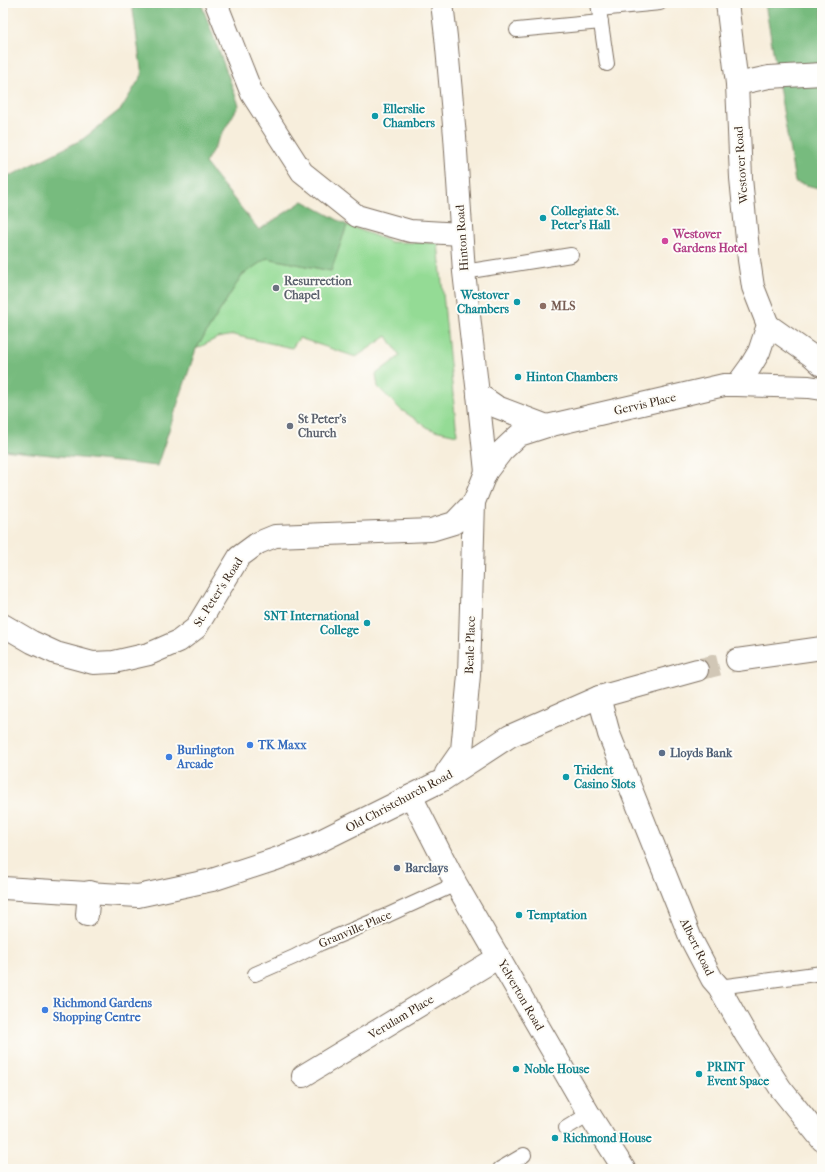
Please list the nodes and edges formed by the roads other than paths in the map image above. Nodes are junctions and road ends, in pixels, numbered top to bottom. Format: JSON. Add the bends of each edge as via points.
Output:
{"nodes":[{"id":1,"x":216,"y":3,"type":"edge"},
{"id":2,"x":442,"y":3,"type":"edge"},
{"id":3,"x":660,"y":3,"type":"edge"},
{"id":4,"x":727,"y":3,"type":"edge"},
{"id":5,"x":599,"y":11,"type":"edge"},
{"id":6,"x":517,"y":30,"type":"dead end"},
{"id":7,"x":607,"y":64,"type":"dead end"},
{"id":8,"x":822,"y":74,"type":"edge"},
{"id":9,"x":737,"y":84,"type":"junction"},
{"id":10,"x":461,"y":234,"type":"junction"},
{"id":11,"x":571,"y":255,"type":"dead end"},
{"id":12,"x":464,"y":272,"type":"junction"},
{"id":13,"x":768,"y":325,"type":"junction"},
{"id":14,"x":822,"y":365,"type":"edge"},
{"id":15,"x":737,"y":385,"type":"junction"},
{"id":16,"x":822,"y":389,"type":"edge"},
{"id":17,"x":478,"y":394,"type":"junction"},
{"id":18,"x":547,"y":426,"type":"junction"},
{"id":19,"x":486,"y":472,"type":"junction"},
{"id":20,"x":474,"y":502,"type":"junction"},
{"id":21,"x":3,"y":626,"type":"edge"},
{"id":22,"x":822,"y":648,"type":"edge"},
{"id":23,"x":738,"y":660,"type":"tunnel mouth"},
{"id":24,"x":697,"y":670,"type":"tunnel mouth"},
{"id":25,"x":599,"y":697,"type":"junction"},
{"id":26,"x":441,"y":781,"type":"junction"},
{"id":27,"x":411,"y":796,"type":"junction"},
{"id":28,"x":456,"y":884,"type":"junction"},
{"id":29,"x":3,"y":888,"type":"edge"},
{"id":30,"x":89,"y":892,"type":"junction"},
{"id":31,"x":87,"y":915,"type":"dead end"},
{"id":32,"x":499,"y":957,"type":"junction"},
{"id":33,"x":822,"y":973,"type":"edge"},
{"id":34,"x":255,"y":974,"type":"dead end"},
{"id":35,"x":719,"y":987,"type":"junction"},
{"id":36,"x":303,"y":1076,"type":"dead end"},
{"id":37,"x":590,"y":1114,"type":"junction"},
{"id":38,"x":566,"y":1128,"type":"dead end"},
{"id":39,"x":822,"y":1140,"type":"edge"},
{"id":40,"x":524,"y":1155,"type":"dead end"},
{"id":41,"x":500,"y":1169,"type":"edge"},
{"id":42,"x":624,"y":1169,"type":"edge"}],
"edges":[{"from":1,"to":10,"type":"street","via":[[252,94],[302,172],[357,216],[410,231]]},
{"from":2,"to":10,"type":"street","name":"Hinton Road","via":[[455,129]]},
{"from":3,"to":5,"type":"lane"},
{"from":4,"to":9,"type":"street","name":"Westover Road"},
{"from":5,"to":6,"type":"lane"},
{"from":5,"to":7,"type":"lane"},
{"from":8,"to":9,"type":"street","via":[[769,77]]},
{"from":9,"to":13,"type":"street","name":"Westover Road","via":[[741,178],[749,260],[753,287]]},
{"from":10,"to":12,"type":"street","name":"Hinton Road"},
{"from":11,"to":12,"type":"lane"},
{"from":12,"to":17,"type":"street","name":"Hinton Road"},
{"from":13,"to":14,"type":"street"},
{"from":13,"to":15,"type":"street","via":[[759,352]]},
{"from":15,"to":16,"type":"street","name":"Gervis Place"},
{"from":15,"to":18,"type":"street","name":"Gervis Place","via":[[724,385]]},
{"from":17,"to":18,"type":"street","via":[[497,407]]},
{"from":17,"to":19,"type":"street","name":"Hinton Road"},
{"from":18,"to":19,"type":"street","name":"Gervis Place","via":[[519,435],[502,451]]},
{"from":19,"to":20,"type":"street","name":"St. Peter's Road"},
{"from":20,"to":21,"type":"street","name":"St. Peter's Road","via":[[454,524],[431,530],[275,536],[258,543],[239,557],[196,628],[179,641],[149,654],[114,662],[94,663],[56,653]]},
{"from":20,"to":26,"type":"street","name":"Beale Place","via":[[470,675],[462,750]]},
{"from":22,"to":23,"type":"street"},
{"from":24,"to":25,"type":"street","name":"Old Christchurch Road"},
{"from":25,"to":26,"type":"street","name":"Old Christchurch Road","via":[[510,736]]},
{"from":25,"to":35,"type":"street","name":"Albert Road","via":[[609,734],[691,939],[712,979]]},
{"from":26,"to":27,"type":"street","name":"Old Christchurch Road"},
{"from":27,"to":28,"type":"street","name":"Yelverton Road"},
{"from":27,"to":30,"type":"street","name":"Old Christchurch Road","via":[[312,845],[212,880],[138,896]]},
{"from":28,"to":32,"type":"street","name":"Yelverton Road"},
{"from":28,"to":34,"type":"lane","name":"Granville Place"},
{"from":29,"to":30,"type":"street","name":"Old Christchurch Road"},
{"from":30,"to":31,"type":"street"},
{"from":32,"to":36,"type":"street","name":"Verulam Place"},
{"from":32,"to":37,"type":"street","name":"Yelverton Road"},
{"from":33,"to":35,"type":"lane"},
{"from":35,"to":39,"type":"street","name":"Albert Road","via":[[781,1089]]},
{"from":37,"to":38,"type":"lane"},
{"from":37,"to":42,"type":"street","name":"Yelverton Road"},
{"from":40,"to":41,"type":"lane"}]}
